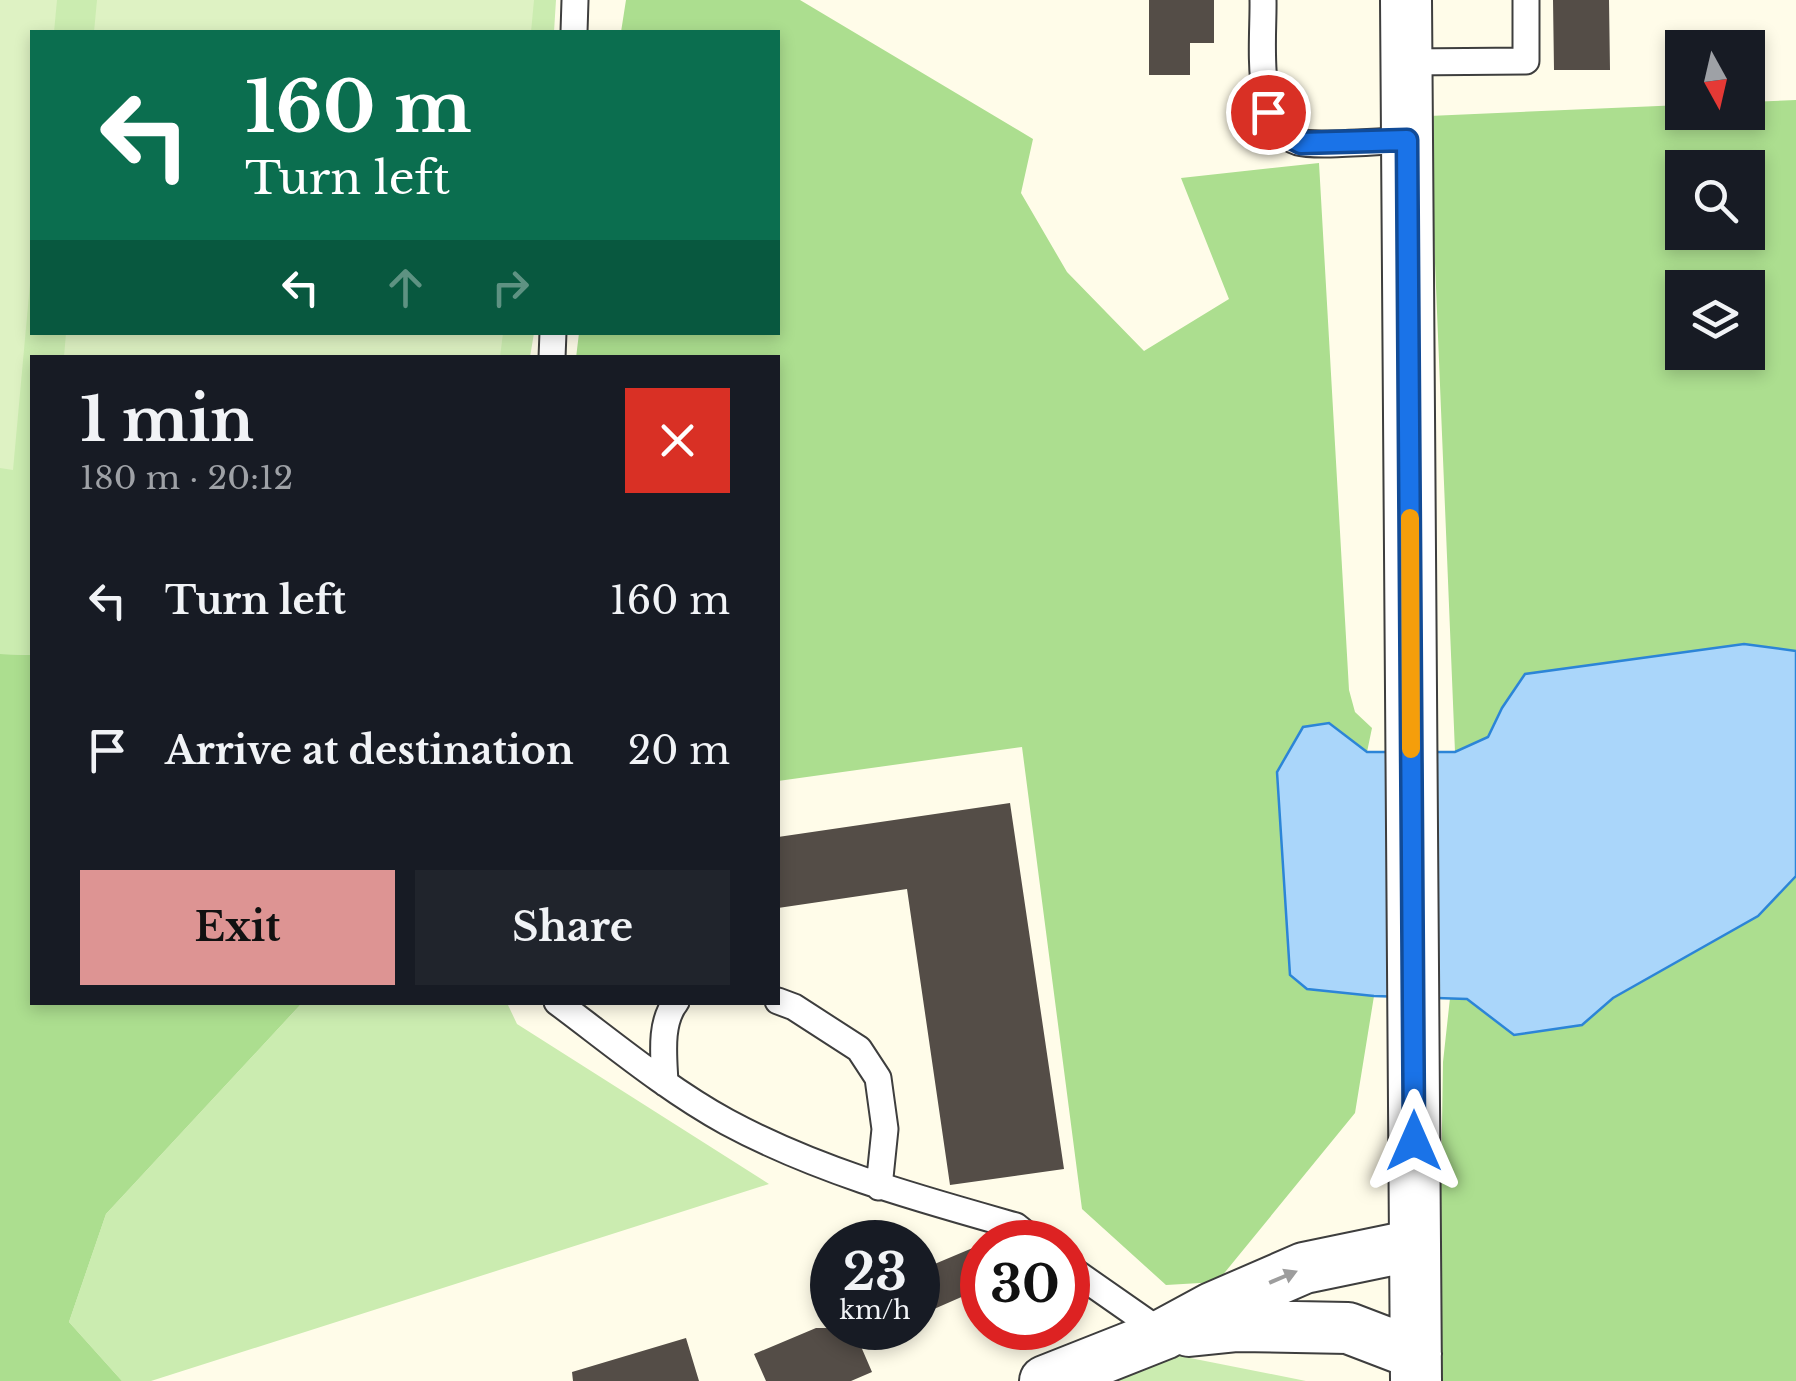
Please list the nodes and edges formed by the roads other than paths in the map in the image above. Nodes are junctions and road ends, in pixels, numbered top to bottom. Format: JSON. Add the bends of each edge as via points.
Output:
{"nodes":[{"id":1,"x":575,"y":0,"type":"edge"},
{"id":2,"x":1263,"y":0,"type":"edge"},
{"id":3,"x":1406,"y":0,"type":"edge"},
{"id":4,"x":1526,"y":0,"type":"edge"},
{"id":5,"x":574,"y":30,"type":"edge"},
{"id":6,"x":1406,"y":62,"type":"junction"},
{"id":7,"x":1407,"y":140,"type":"junction"},
{"id":8,"x":780,"y":1002,"type":"edge"},
{"id":9,"x":561,"y":1005,"type":"edge"},
{"id":10,"x":673,"y":1005,"type":"edge"},
{"id":11,"x":665,"y":1082,"type":"junction"},
{"id":12,"x":879,"y":1187,"type":"junction"},
{"id":13,"x":995,"y":1220,"type":"edge"},
{"id":14,"x":1415,"y":1245,"type":"junction"},
{"id":15,"x":1090,"y":1282,"type":"edge"},
{"id":16,"x":1164,"y":1334,"type":"junction"},
{"id":17,"x":1416,"y":1368,"type":"edge"},
{"id":18,"x":1045,"y":1381,"type":"edge"}],
"edges":[{"from":1,"to":5,"type":"lane"},
{"from":2,"to":7,"type":"lane","via":[[1266,100],[1276,126],[1301,143]]},
{"from":3,"to":6,"type":"street"},
{"from":4,"to":6,"type":"lane","via":[[1526,61]]},
{"from":6,"to":7,"type":"street"},
{"from":7,"to":14,"type":"street"},
{"from":8,"to":12,"type":"lane","via":[[860,1049],[878,1078],[885,1129]]},
{"from":9,"to":11,"type":"lane"},
{"from":10,"to":11,"type":"lane","via":[[664,1042]]},
{"from":11,"to":12,"type":"lane","via":[[727,1122]]},
{"from":12,"to":13,"type":"lane"},
{"from":16,"to":14,"type":"street","one_way":true,"via":[[1304,1268]]},
{"from":14,"to":17,"type":"street"},
{"from":15,"to":16,"type":"lane"},
{"from":16,"to":17,"type":"street","via":[[1238,1326],[1348,1328]]},
{"from":16,"to":18,"type":"street"}]}
